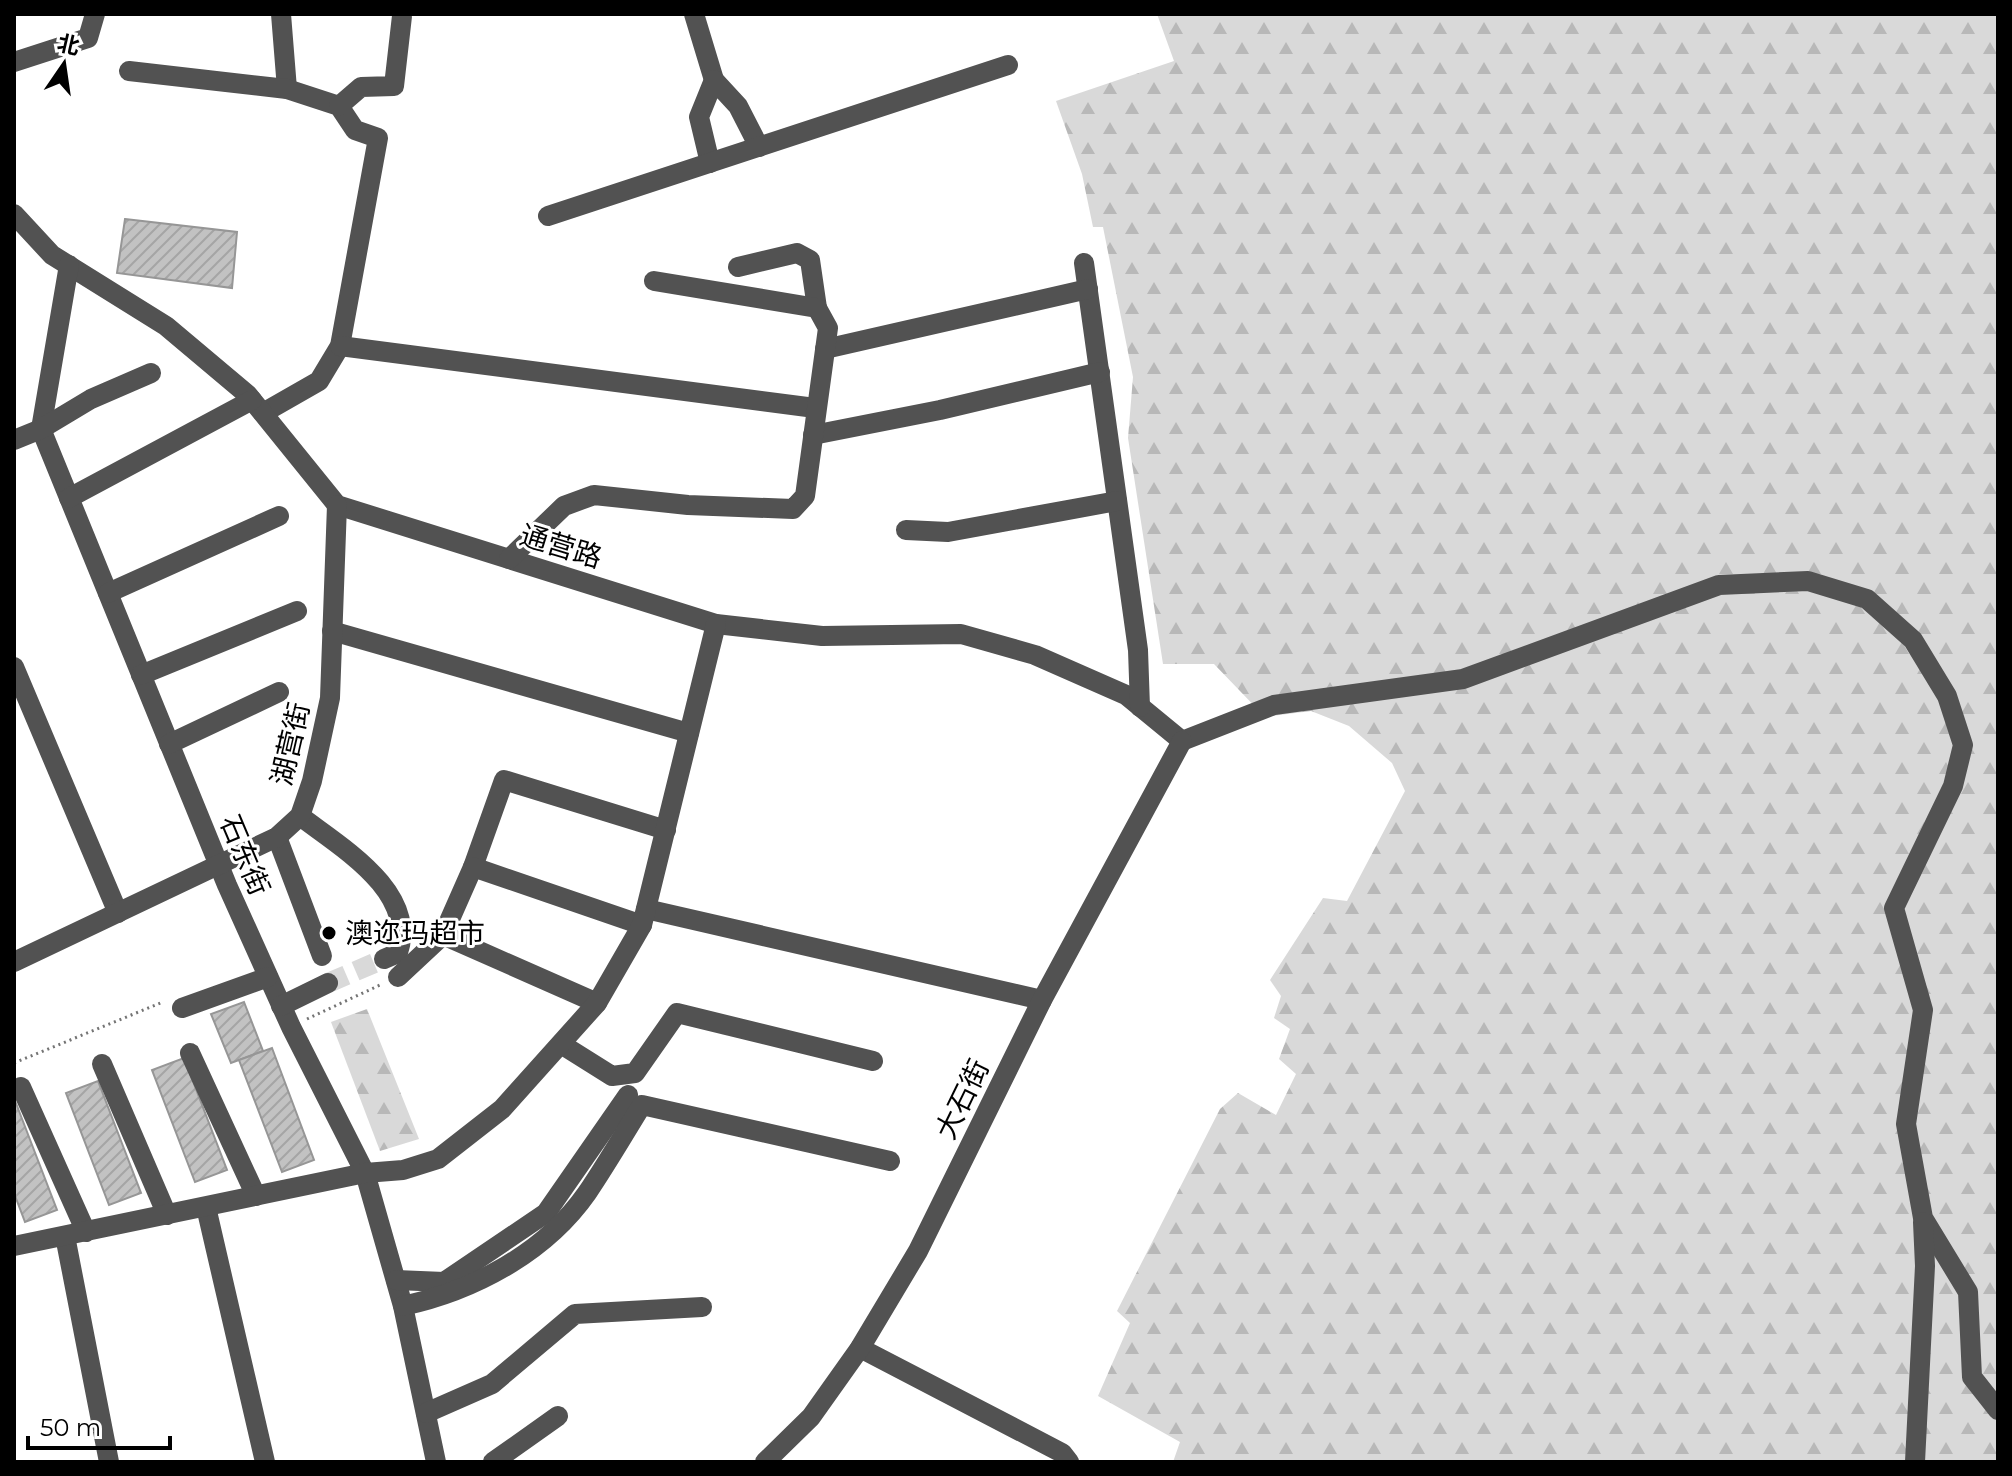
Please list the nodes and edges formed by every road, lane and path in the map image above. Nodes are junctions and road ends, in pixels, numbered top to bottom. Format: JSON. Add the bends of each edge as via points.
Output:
{"nodes":[{"id":1,"x":95,"y":14,"type":"edge"},
{"id":2,"x":281,"y":14,"type":"edge"},
{"id":3,"x":694,"y":14,"type":"edge"},
{"id":4,"x":402,"y":16,"type":"edge"},
{"id":5,"x":14,"y":62,"type":"edge"},
{"id":6,"x":1008,"y":65,"type":"dead end"},
{"id":7,"x":129,"y":71,"type":"dead end"},
{"id":8,"x":714,"y":80,"type":"junction"},
{"id":9,"x":287,"y":89,"type":"junction"},
{"id":10,"x":339,"y":106,"type":"junction"},
{"id":11,"x":759,"y":147,"type":"junction"},
{"id":12,"x":710,"y":163,"type":"junction"},
{"id":13,"x":14,"y":214,"type":"edge"},
{"id":14,"x":548,"y":216,"type":"dead end"},
{"id":15,"x":1084,"y":263,"type":"dead end"},
{"id":16,"x":69,"y":265,"type":"junction"},
{"id":17,"x":738,"y":267,"type":"dead end"},
{"id":18,"x":654,"y":281,"type":"dead end"},
{"id":19,"x":1088,"y":289,"type":"junction"},
{"id":20,"x":817,"y":308,"type":"junction"},
{"id":21,"x":340,"y":346,"type":"junction"},
{"id":22,"x":825,"y":349,"type":"junction"},
{"id":23,"x":1100,"y":372,"type":"junction"},
{"id":24,"x":151,"y":373,"type":"dead end"},
{"id":25,"x":257,"y":407,"type":"junction"},
{"id":26,"x":815,"y":408,"type":"junction"},
{"id":27,"x":41,"y":429,"type":"junction"},
{"id":28,"x":813,"y":435,"type":"junction"},
{"id":29,"x":14,"y":440,"type":"edge"},
{"id":30,"x":69,"y":498,"type":"junction"},
{"id":31,"x":1117,"y":501,"type":"junction"},
{"id":32,"x":337,"y":505,"type":"junction"},
{"id":33,"x":279,"y":516,"type":"dead end"},
{"id":34,"x":906,"y":530,"type":"dead end"},
{"id":35,"x":509,"y":559,"type":"junction"},
{"id":36,"x":108,"y":593,"type":"junction"},
{"id":37,"x":297,"y":611,"type":"dead end"},
{"id":38,"x":716,"y":624,"type":"junction"},
{"id":39,"x":332,"y":631,"type":"junction"},
{"id":40,"x":14,"y":667,"type":"edge"},
{"id":41,"x":141,"y":675,"type":"junction"},
{"id":42,"x":279,"y":692,"type":"dead end"},
{"id":43,"x":1140,"y":707,"type":"junction"},
{"id":44,"x":689,"y":733,"type":"junction"},
{"id":45,"x":1182,"y":741,"type":"junction"},
{"id":46,"x":169,"y":744,"type":"junction"},
{"id":47,"x":300,"y":816,"type":"junction"},
{"id":48,"x":666,"y":830,"type":"junction"},
{"id":49,"x":277,"y":837,"type":"junction"},
{"id":50,"x":219,"y":865,"type":"junction"},
{"id":51,"x":473,"y":867,"type":"junction"},
{"id":52,"x":118,"y":913,"type":"junction"},
{"id":53,"x":644,"y":917,"type":"junction"},
{"id":54,"x":443,"y":935,"type":"junction"},
{"id":55,"x":322,"y":956,"type":"dead end"},
{"id":56,"x":16,"y":957,"type":"edge"},
{"id":57,"x":384,"y":959,"type":"tunnel mouth"},
{"id":58,"x":268,"y":977,"type":"junction"},
{"id":59,"x":398,"y":977,"type":"joint"},
{"id":60,"x":328,"y":983,"type":"tunnel mouth"},
{"id":61,"x":1042,"y":1000,"type":"junction"},
{"id":62,"x":597,"y":1003,"type":"junction"},
{"id":63,"x":281,"y":1006,"type":"junction"},
{"id":64,"x":182,"y":1008,"type":"joint"},
{"id":65,"x":291,"y":1027,"type":"junction"},
{"id":66,"x":561,"y":1044,"type":"junction"},
{"id":67,"x":190,"y":1053,"type":"dead end"},
{"id":68,"x":873,"y":1061,"type":"dead end"},
{"id":69,"x":14,"y":1063,"type":"edge"},
{"id":70,"x":102,"y":1064,"type":"dead end"},
{"id":71,"x":21,"y":1087,"type":"dead end"},
{"id":72,"x":628,"y":1095,"type":"dead end"},
{"id":73,"x":890,"y":1161,"type":"dead end"},
{"id":74,"x":365,"y":1173,"type":"junction"},
{"id":75,"x":256,"y":1196,"type":"junction"},
{"id":76,"x":206,"y":1207,"type":"junction"},
{"id":77,"x":167,"y":1215,"type":"junction"},
{"id":78,"x":1923,"y":1218,"type":"junction"},
{"id":79,"x":86,"y":1232,"type":"junction"},
{"id":80,"x":65,"y":1236,"type":"junction"},
{"id":81,"x":14,"y":1246,"type":"edge"},
{"id":82,"x":396,"y":1280,"type":"junction"},
{"id":83,"x":403,"y":1306,"type":"junction"},
{"id":84,"x":702,"y":1307,"type":"dead end"},
{"id":85,"x":860,"y":1348,"type":"junction"},
{"id":86,"x":1998,"y":1410,"type":"edge"},
{"id":87,"x":426,"y":1413,"type":"junction"},
{"id":88,"x":558,"y":1416,"type":"dead end"},
{"id":89,"x":109,"y":1462,"type":"edge"},
{"id":90,"x":265,"y":1462,"type":"edge"},
{"id":91,"x":436,"y":1462,"type":"edge"},
{"id":92,"x":493,"y":1462,"type":"edge"},
{"id":93,"x":765,"y":1462,"type":"edge"},
{"id":94,"x":1069,"y":1462,"type":"edge"},
{"id":95,"x":1915,"y":1462,"type":"edge"}],
"edges":[{"from":1,"to":5,"type":"street","via":[[88,38]]},
{"from":2,"to":9,"type":"street"},
{"from":3,"to":8,"type":"street"},
{"from":4,"to":10,"type":"street","via":[[394,86],[361,87]]},
{"from":6,"to":11,"type":"street"},
{"from":7,"to":9,"type":"street"},
{"from":8,"to":11,"type":"street","via":[[738,106]]},
{"from":8,"to":12,"type":"street","via":[[699,117]]},
{"from":9,"to":10,"type":"street"},
{"from":10,"to":21,"type":"street","via":[[355,130],[378,138]]},
{"from":11,"to":12,"type":"street"},
{"from":12,"to":14,"type":"street"},
{"from":13,"to":16,"type":"street","via":[[52,255]]},
{"from":15,"to":19,"type":"street"},
{"from":16,"to":25,"type":"street","via":[[166,326]]},
{"from":16,"to":27,"type":"street"},
{"from":17,"to":20,"type":"street","via":[[797,253],[810,260]]},
{"from":18,"to":20,"type":"street"},
{"from":19,"to":22,"type":"street"},
{"from":19,"to":23,"type":"street"},
{"from":20,"to":22,"type":"street","via":[[828,328]]},
{"from":21,"to":25,"type":"street","via":[[319,381]]},
{"from":21,"to":26,"type":"street"},
{"from":22,"to":26,"type":"street"},
{"from":23,"to":28,"type":"street"},
{"from":23,"to":31,"type":"street"},
{"from":24,"to":27,"type":"street","via":[[91,399]]},
{"from":25,"to":30,"type":"street"},
{"from":25,"to":32,"type":"street"},
{"from":26,"to":28,"type":"street"},
{"from":27,"to":29,"type":"street"},
{"from":27,"to":30,"type":"street","name":"石东街"},
{"from":28,"to":35,"type":"street","via":[[805,496],[793,509],[594,495],[564,506]]},
{"from":30,"to":36,"type":"street","name":"石东街"},
{"from":31,"to":34,"type":"street","via":[[948,532]]},
{"from":31,"to":43,"type":"street","via":[[1138,650]]},
{"from":32,"to":35,"type":"street","name":"通营路"},
{"from":32,"to":39,"type":"street","name":"湖营街"},
{"from":33,"to":36,"type":"street"},
{"from":35,"to":38,"type":"street","name":"通营路"},
{"from":36,"to":41,"type":"street","name":"石东街"},
{"from":37,"to":41,"type":"street"},
{"from":38,"to":43,"type":"street","name":"通营路","via":[[822,636],[961,634],[1035,655],[1126,695]]},
{"from":38,"to":44,"type":"street"},
{"from":39,"to":44,"type":"street"},
{"from":39,"to":47,"type":"street","name":"湖营街","via":[[330,698]]},
{"from":40,"to":52,"type":"street"},
{"from":41,"to":46,"type":"street","name":"石东街"},
{"from":42,"to":46,"type":"street"},
{"from":43,"to":45,"type":"street","name":"通营路"},
{"from":44,"to":48,"type":"street"},
{"from":45,"to":61,"type":"street","name":"大石街"},
{"from":45,"to":78,"type":"street","via":[[1274,705],[1463,679],[1719,585],[1808,581],[1867,599],[1913,640],[1947,696],[1963,745],[1953,786],[1894,908],[1923,1010],[1906,1124]]},
{"from":46,"to":50,"type":"street","name":"石东街"},
{"from":47,"to":49,"type":"street","name":"湖营街"},
{"from":47,"to":57,"type":"street","via":[[362,864],[392,899],[405,932],[398,953]]},
{"from":48,"to":51,"type":"street","via":[[504,780]]},
{"from":48,"to":53,"type":"street"},
{"from":49,"to":50,"type":"street","name":"湖营街"},
{"from":49,"to":55,"type":"street"},
{"from":50,"to":52,"type":"street","name":"湖营街"},
{"from":50,"to":58,"type":"street","name":"石东街"},
{"from":51,"to":53,"type":"street"},
{"from":51,"to":54,"type":"street"},
{"from":52,"to":56,"type":"street","name":"湖营街"},
{"from":53,"to":61,"type":"street"},
{"from":53,"to":62,"type":"street"},
{"from":54,"to":59,"type":"street"},
{"from":54,"to":62,"type":"street"},
{"from":58,"to":63,"type":"street","name":"石东街"},
{"from":58,"to":64,"type":"street"},
{"from":59,"to":65,"type":"path"},
{"from":60,"to":63,"type":"street"},
{"from":61,"to":85,"type":"street","name":"大石街","via":[[918,1251]]},
{"from":62,"to":66,"type":"street"},
{"from":63,"to":65,"type":"street","name":"石东街"},
{"from":64,"to":69,"type":"path","via":[[160,1001]]},
{"from":65,"to":74,"type":"street","name":"石东街"},
{"from":66,"to":68,"type":"street","via":[[612,1076],[635,1073],[677,1013]]},
{"from":66,"to":74,"type":"street","via":[[502,1109],[438,1159],[403,1170]]},
{"from":67,"to":75,"type":"street"},
{"from":70,"to":77,"type":"street"},
{"from":71,"to":79,"type":"street"},
{"from":72,"to":82,"type":"street","via":[[546,1213],[444,1282]]},
{"from":73,"to":83,"type":"street","via":[[642,1105],[585,1196],[525,1257],[436,1299]]},
{"from":74,"to":75,"type":"street"},
{"from":74,"to":82,"type":"street","name":"石东街"},
{"from":75,"to":76,"type":"street"},
{"from":76,"to":77,"type":"street"},
{"from":76,"to":90,"type":"street"},
{"from":77,"to":79,"type":"street"},
{"from":78,"to":86,"type":"street","via":[[1968,1292],[1972,1377]]},
{"from":78,"to":95,"type":"street"},
{"from":79,"to":80,"type":"street"},
{"from":80,"to":81,"type":"street"},
{"from":80,"to":89,"type":"street"},
{"from":82,"to":83,"type":"street","name":"石东街"},
{"from":83,"to":87,"type":"street","name":"石东街"},
{"from":84,"to":87,"type":"street","via":[[575,1314],[492,1384]]},
{"from":85,"to":93,"type":"street","name":"大石街","via":[[811,1417]]},
{"from":85,"to":94,"type":"street","via":[[1062,1453]]},
{"from":87,"to":91,"type":"street","name":"石东街"},
{"from":88,"to":92,"type":"street"}]}
